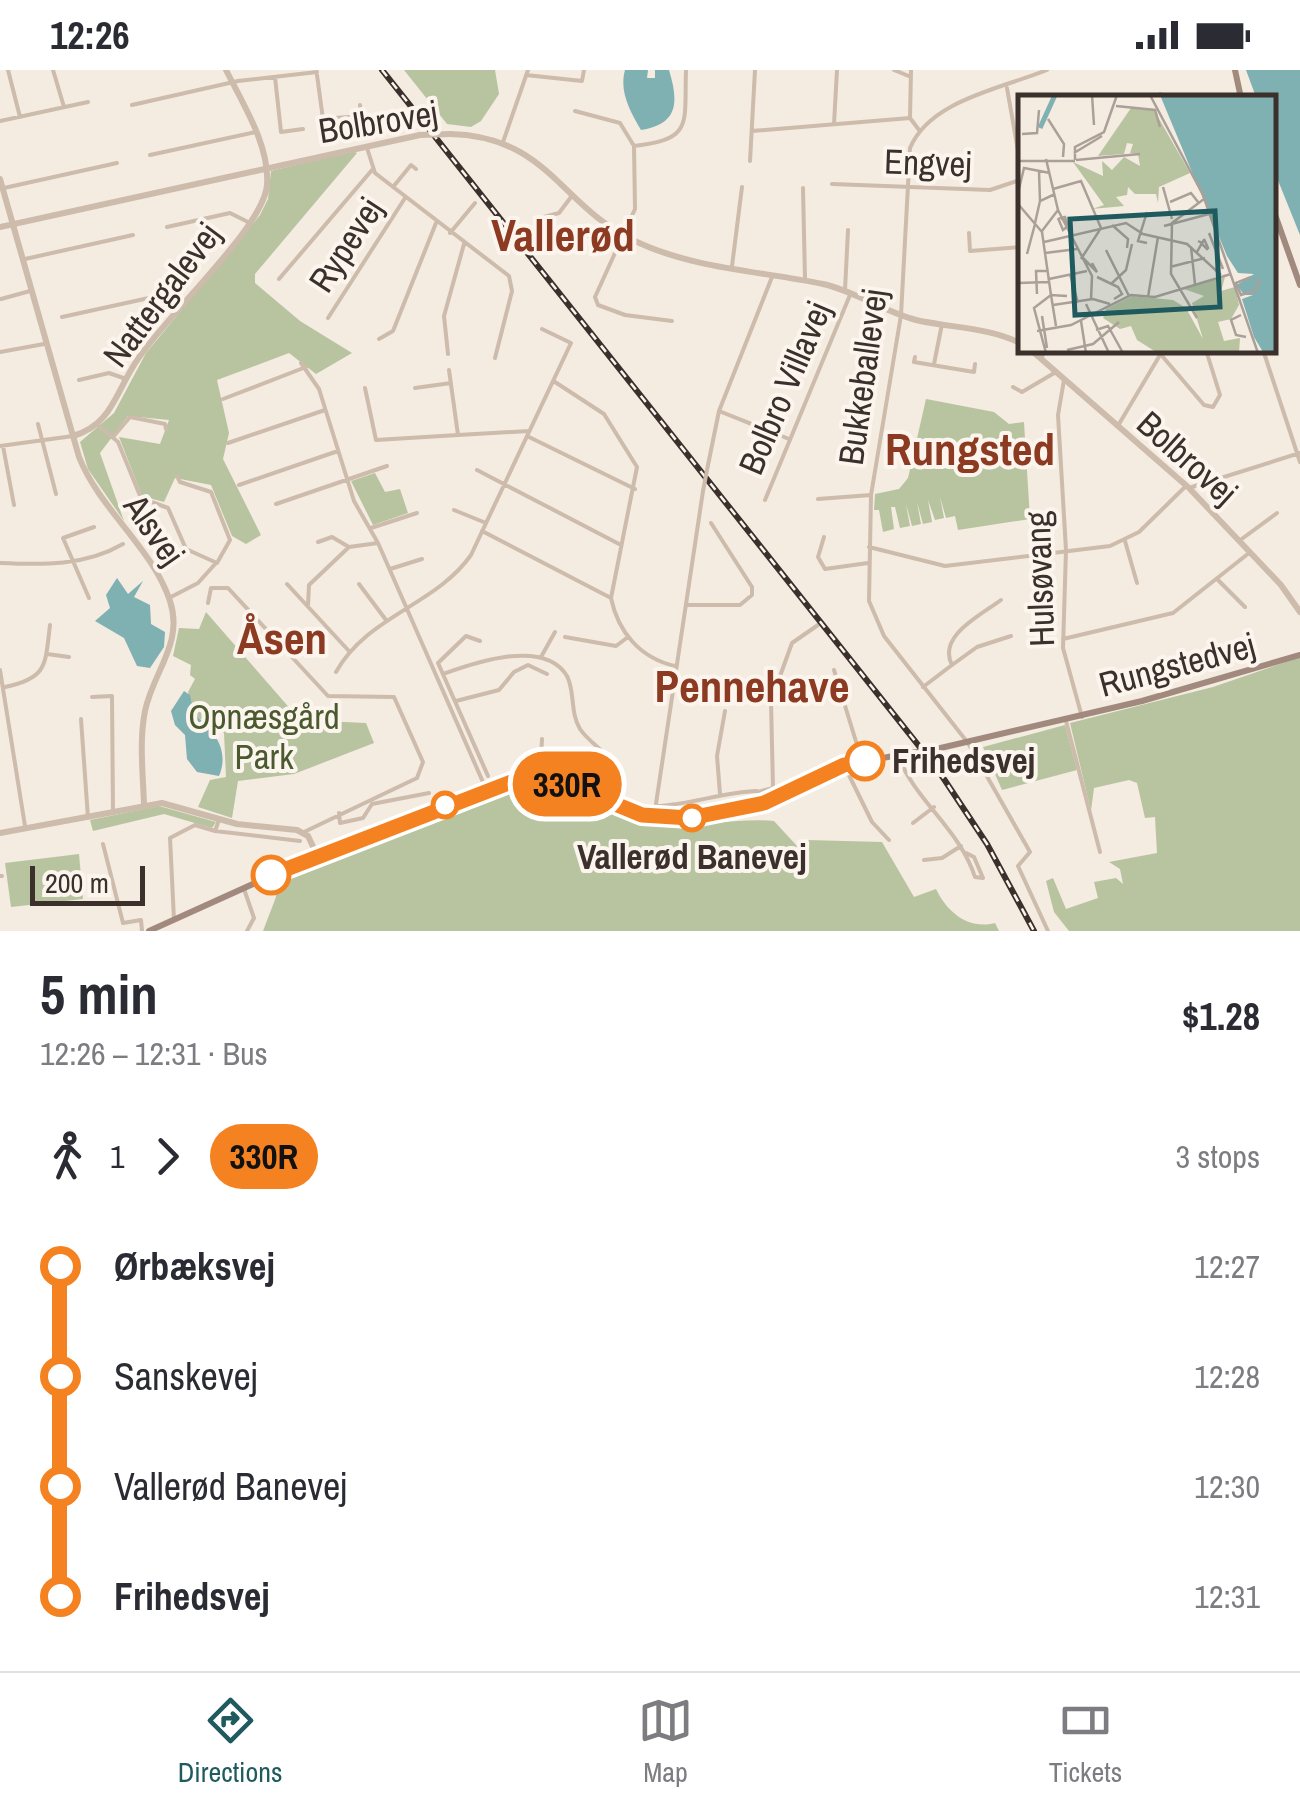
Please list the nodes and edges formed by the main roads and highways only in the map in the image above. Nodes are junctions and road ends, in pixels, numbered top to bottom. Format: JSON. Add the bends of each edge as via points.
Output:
{"nodes":[{"id":1,"x":1235,"y":70,"type":"edge"},
{"id":2,"x":1240,"y":95,"type":"edge"},
{"id":3,"x":1275,"y":215,"type":"edge"},
{"id":4,"x":1300,"y":286,"type":"edge"},
{"id":5,"x":1300,"y":655,"type":"edge"},
{"id":6,"x":145,"y":931,"type":"edge"}],
"edges":[{"from":1,"to":2,"type":"main road"},
{"from":3,"to":4,"type":"main road"},
{"from":5,"to":6,"type":"main road","name":"Rungstedvej","bridge":true,"via":[[1082,717],[844,765],[764,803],[720,815],[654,817],[576,786],[540,780],[486,789]]}]}
